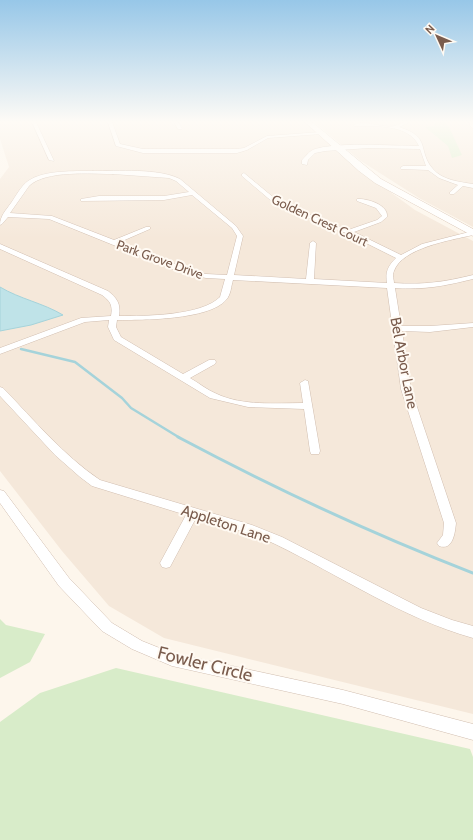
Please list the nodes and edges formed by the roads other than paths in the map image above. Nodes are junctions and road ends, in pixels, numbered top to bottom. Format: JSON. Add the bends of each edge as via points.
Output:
{"nodes":[{"id":1,"x":353,"y":161,"type":"edge"},
{"id":2,"x":426,"y":161,"type":"edge"},
{"id":3,"x":403,"y":168,"type":"dead end"},
{"id":4,"x":429,"y":168,"type":"junction"},
{"id":5,"x":244,"y":175,"type":"dead end"},
{"id":6,"x":462,"y":184,"type":"junction"},
{"id":7,"x":473,"y":186,"type":"edge"},
{"id":8,"x":193,"y":192,"type":"junction"},
{"id":9,"x":452,"y":193,"type":"dead end"},
{"id":10,"x":83,"y":200,"type":"dead end"},
{"id":11,"x":359,"y":200,"type":"dead end"},
{"id":12,"x":6,"y":215,"type":"junction"},
{"id":13,"x":0,"y":223,"type":"edge"},
{"id":14,"x":148,"y":228,"type":"dead end"},
{"id":15,"x":348,"y":232,"type":"junction"},
{"id":16,"x":473,"y":233,"type":"edge"},
{"id":17,"x":115,"y":242,"type":"junction"},
{"id":18,"x":313,"y":243,"type":"dead end"},
{"id":19,"x":0,"y":246,"type":"edge"},
{"id":20,"x":400,"y":257,"type":"junction"},
{"id":21,"x":473,"y":277,"type":"edge"},
{"id":22,"x":230,"y":278,"type":"junction"},
{"id":23,"x":310,"y":282,"type":"junction"},
{"id":24,"x":390,"y":286,"type":"junction"},
{"id":25,"x":114,"y":318,"type":"junction"},
{"id":26,"x":473,"y":325,"type":"edge"},
{"id":27,"x":397,"y":328,"type":"junction"},
{"id":28,"x":0,"y":351,"type":"edge"},
{"id":29,"x":212,"y":362,"type":"dead end"},
{"id":30,"x":183,"y":378,"type":"junction"},
{"id":31,"x":305,"y":383,"type":"dead end"},
{"id":32,"x":0,"y":390,"type":"edge"},
{"id":33,"x":308,"y":406,"type":"junction"},
{"id":34,"x":314,"y":452,"type":"dead end"},
{"id":35,"x":0,"y":494,"type":"edge"},
{"id":36,"x":193,"y":513,"type":"junction"},
{"id":37,"x":443,"y":543,"type":"dead end"},
{"id":38,"x":166,"y":562,"type":"dead end"},
{"id":39,"x":473,"y":632,"type":"edge"},
{"id":40,"x":473,"y":732,"type":"edge"}],
"edges":[{"from":1,"to":16,"type":"main road","via":[[378,180]]},
{"from":2,"to":4,"type":"street"},
{"from":3,"to":4,"type":"street"},
{"from":4,"to":6,"type":"street","via":[[440,177]]},
{"from":5,"to":15,"type":"street","name":"Golden Crest Court","via":[[277,203]]},
{"from":6,"to":7,"type":"street"},
{"from":6,"to":9,"type":"street"},
{"from":8,"to":10,"type":"street","via":[[157,198]]},
{"from":8,"to":12,"type":"street","via":[[178,180],[165,175],[56,173],[31,182]]},
{"from":8,"to":22,"type":"street","via":[[239,232],[240,240]]},
{"from":11,"to":15,"type":"street","via":[[379,208],[385,216],[379,222]]},
{"from":12,"to":13,"type":"street"},
{"from":12,"to":17,"type":"street","name":"Park Grove Drive","via":[[50,217]]},
{"from":14,"to":17,"type":"street"},
{"from":15,"to":20,"type":"street","name":"Golden Crest Court"},
{"from":16,"to":20,"type":"street","name":"Bel Arbor Lane","via":[[417,248]]},
{"from":17,"to":22,"type":"street","name":"Park Grove Drive","via":[[188,272]]},
{"from":18,"to":23,"type":"street"},
{"from":19,"to":25,"type":"street","via":[[105,293],[116,305]]},
{"from":20,"to":24,"type":"street","name":"Bel Arbor Lane","via":[[390,270]]},
{"from":21,"to":24,"type":"street","name":"Park Grove Drive","via":[[429,287]]},
{"from":22,"to":23,"type":"street","name":"Park Grove Drive"},
{"from":22,"to":25,"type":"street","via":[[222,300],[205,309],[160,318]]},
{"from":23,"to":24,"type":"street","name":"Park Grove Drive"},
{"from":24,"to":27,"type":"street","name":"Bel Arbor Lane"},
{"from":25,"to":28,"type":"street","via":[[80,322]]},
{"from":25,"to":30,"type":"street","via":[[112,327],[117,338]]},
{"from":26,"to":27,"type":"street","via":[[430,329]]},
{"from":27,"to":37,"type":"street","name":"Bel Arbor Lane","via":[[411,408],[450,523],[449,536]]},
{"from":29,"to":30,"type":"street"},
{"from":30,"to":33,"type":"street","via":[[213,396],[240,404]]},
{"from":31,"to":33,"type":"street"},
{"from":32,"to":36,"type":"street","name":"Appleton Lane","via":[[60,454],[86,477],[109,488]]},
{"from":33,"to":34,"type":"street"},
{"from":35,"to":40,"type":"street","name":"Fowler Circle","via":[[64,582],[107,627],[137,645],[172,659],[330,694]]},
{"from":36,"to":38,"type":"street"},
{"from":36,"to":39,"type":"street","name":"Appleton Lane","via":[[278,540],[416,612]]}]}
